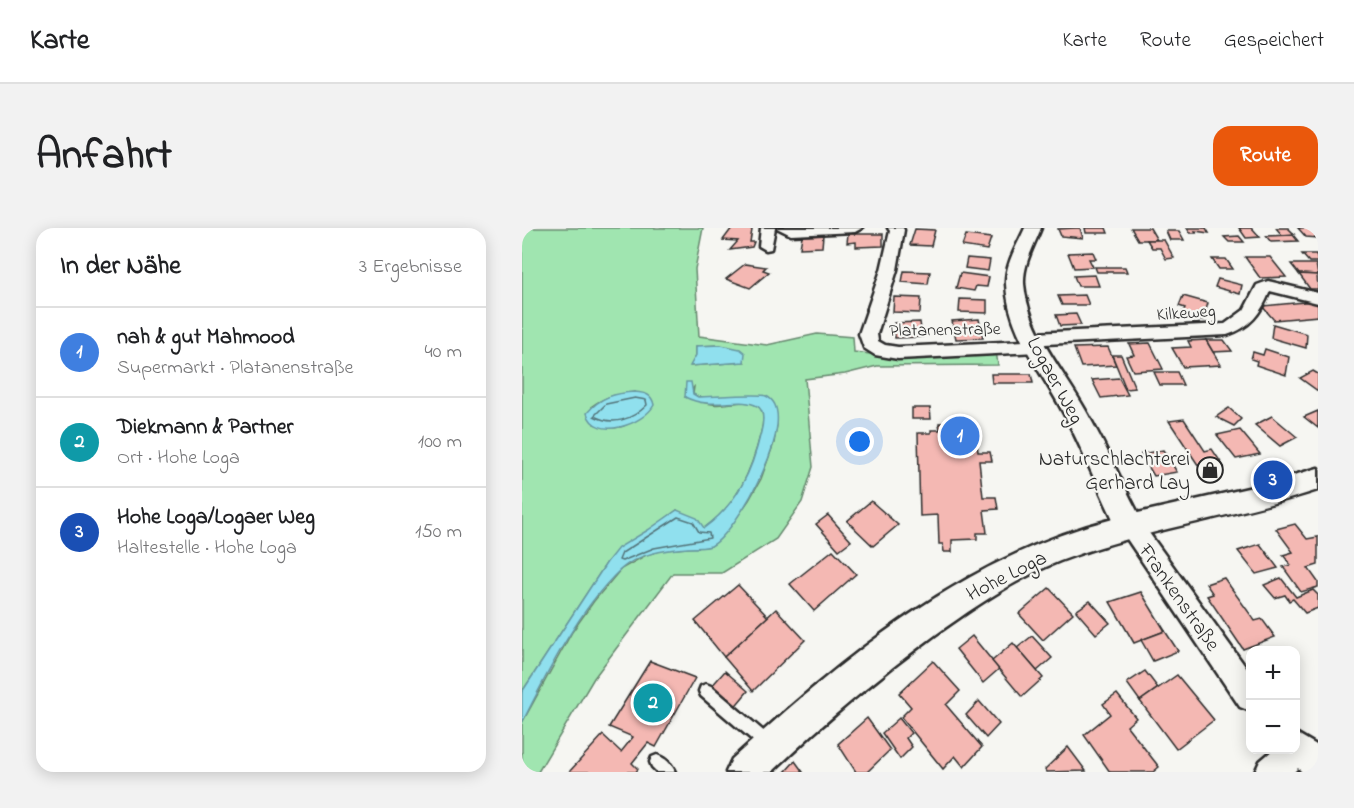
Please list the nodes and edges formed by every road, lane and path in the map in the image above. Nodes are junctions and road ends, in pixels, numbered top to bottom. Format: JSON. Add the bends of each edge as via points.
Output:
{"nodes":[{"id":1,"x":855,"y":228,"type":"edge"},
{"id":2,"x":895,"y":228,"type":"edge"},
{"id":3,"x":1033,"y":228,"type":"edge"},
{"id":4,"x":787,"y":230,"type":"edge"},
{"id":5,"x":767,"y":233,"type":"edge"},
{"id":6,"x":1318,"y":298,"type":"edge"},
{"id":7,"x":1035,"y":342,"type":"junction"},
{"id":8,"x":1318,"y":479,"type":"edge"},
{"id":9,"x":1131,"y":526,"type":"junction"},
{"id":10,"x":1246,"y":690,"type":"edge"},
{"id":11,"x":705,"y":691,"type":"dead end"},
{"id":12,"x":771,"y":747,"type":"junction"},
{"id":13,"x":1300,"y":752,"type":"edge"},
{"id":14,"x":1291,"y":754,"type":"edge"},
{"id":15,"x":1318,"y":765,"type":"edge"},
{"id":16,"x":745,"y":772,"type":"edge"},
{"id":17,"x":1271,"y":772,"type":"edge"}],
"edges":[{"from":1,"to":4,"type":"street"},
{"from":2,"to":7,"type":"street","name":"Platanenstraße","via":[[889,271],[868,334],[870,344],[881,351],[898,353]]},
{"from":3,"to":7,"type":"street","name":"Logaer Weg","via":[[1016,267],[1015,284],[1018,302]]},
{"from":4,"to":5,"type":"street","via":[[776,238]]},
{"from":6,"to":7,"type":"street","name":"Kilkeweg","via":[[1268,286],[1263,288],[1250,316],[1227,328]]},
{"from":7,"to":9,"type":"street","name":"Logaer Weg","via":[[1077,416]]},
{"from":8,"to":9,"type":"street","name":"Hohe Loga","via":[[1254,500]]},
{"from":9,"to":10,"type":"street","name":"Frankenstraße"},
{"from":9,"to":12,"type":"street","name":"Hohe Loga","via":[[1017,565],[965,595],[857,673]]},
{"from":11,"to":12,"type":"lane"},
{"from":12,"to":16,"type":"street","name":"Hohe Loga"},
{"from":13,"to":15,"type":"street"},
{"from":14,"to":17,"type":"street"}]}
